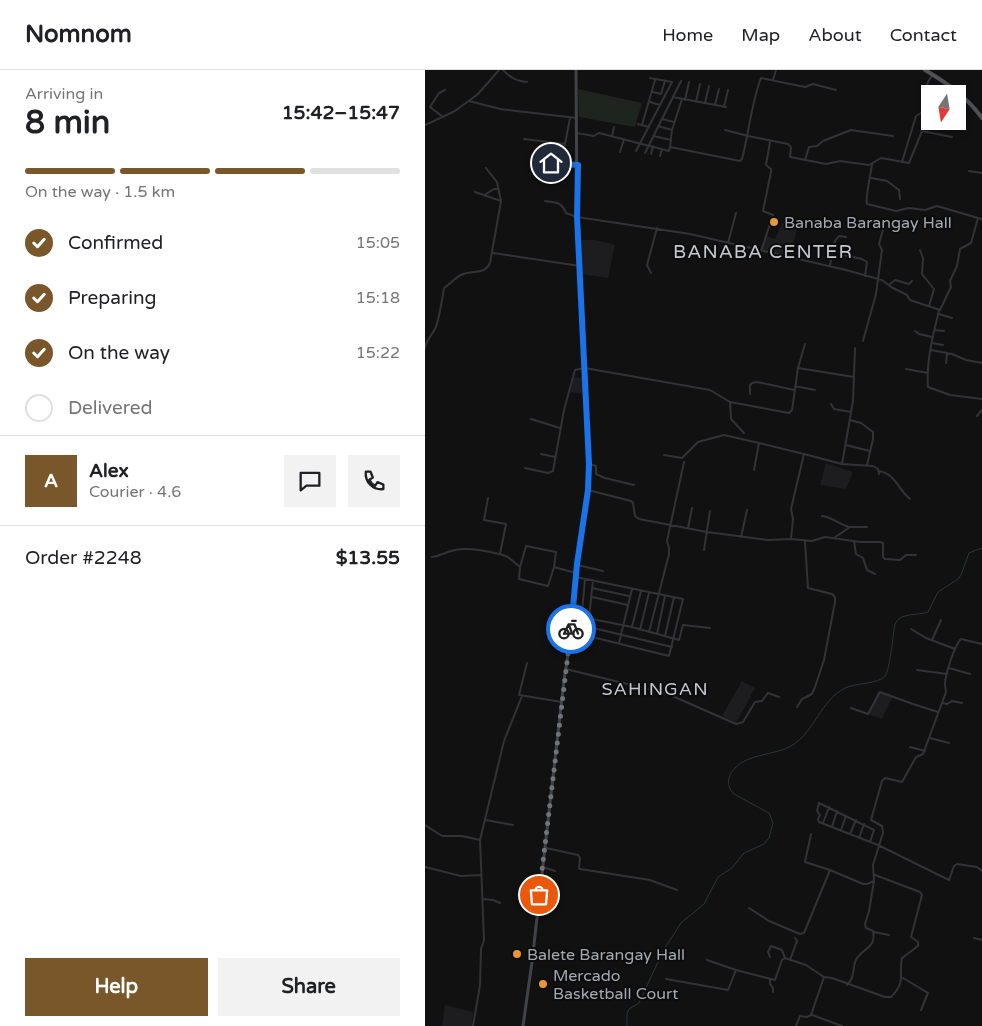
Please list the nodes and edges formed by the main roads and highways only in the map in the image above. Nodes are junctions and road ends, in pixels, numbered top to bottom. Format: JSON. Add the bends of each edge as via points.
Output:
{"nodes":[{"id":1,"x":575,"y":70,"type":"edge"},
{"id":2,"x":925,"y":70,"type":"edge"},
{"id":3,"x":982,"y":118,"type":"edge"},
{"id":4,"x":523,"y":1026,"type":"edge"}],
"edges":[{"from":1,"to":4,"type":"main road","via":[[577,217],[588,490]]},
{"from":2,"to":3,"type":"main road","via":[[964,96]]}]}
